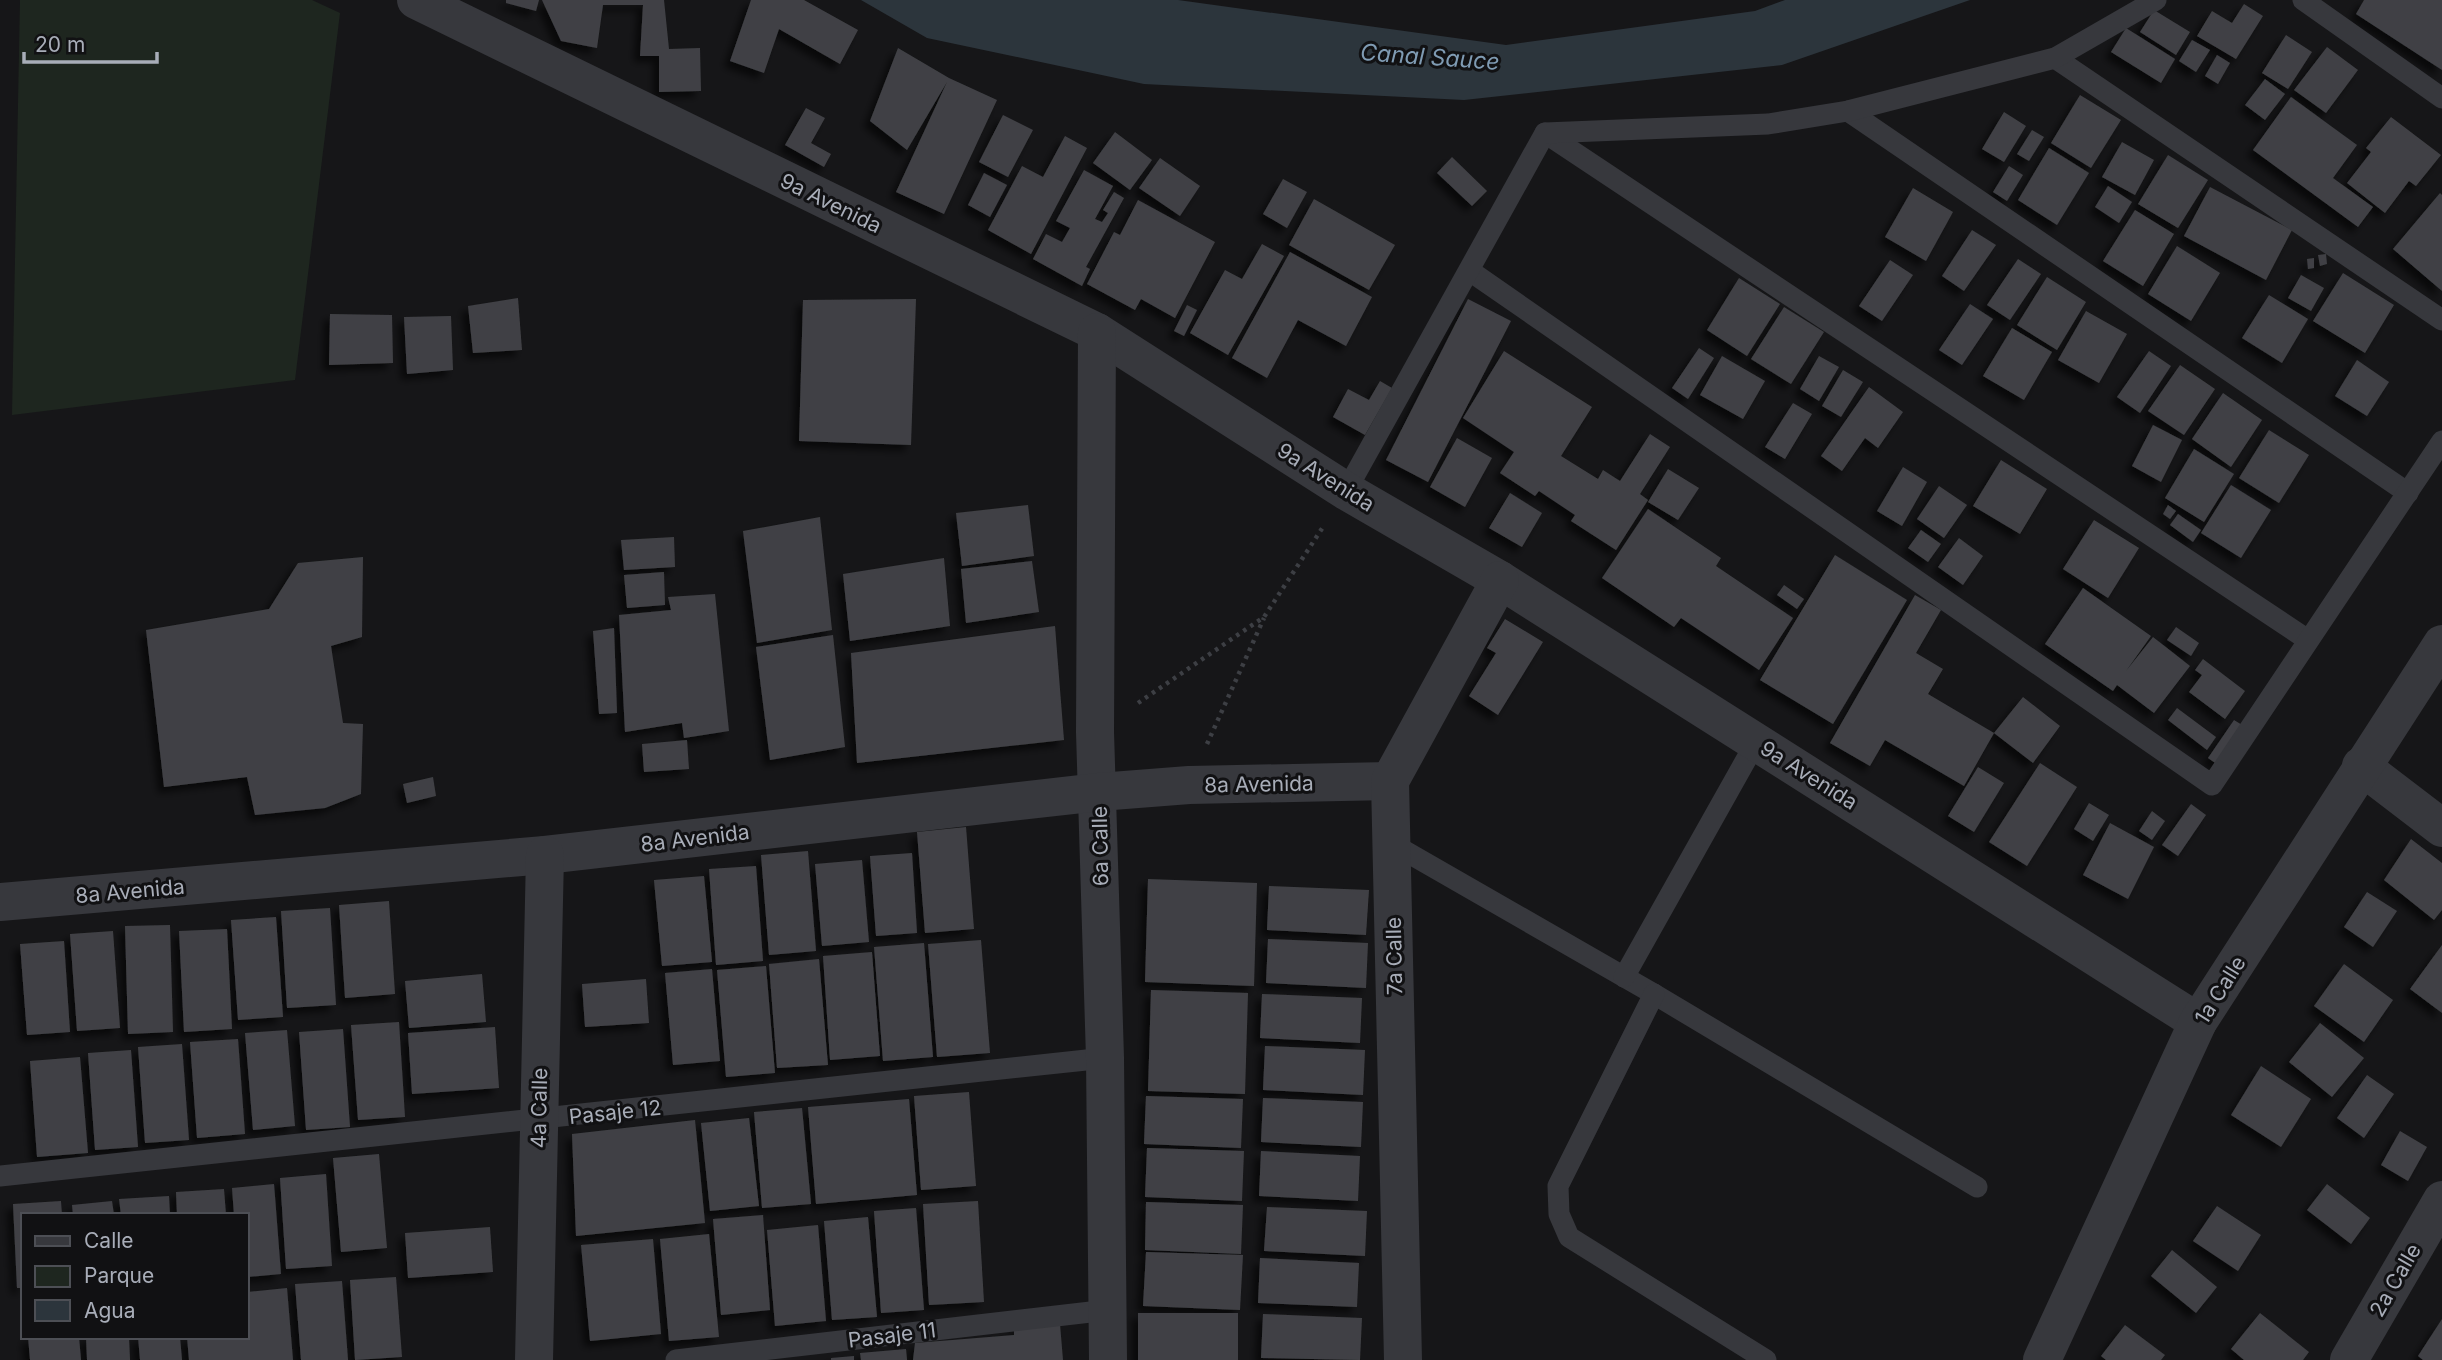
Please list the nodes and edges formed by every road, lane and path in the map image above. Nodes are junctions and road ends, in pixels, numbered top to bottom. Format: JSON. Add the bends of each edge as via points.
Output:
{"nodes":[{"id":1,"x":416,"y":0,"type":"edge"},
{"id":2,"x":2156,"y":0,"type":"edge"},
{"id":3,"x":2303,"y":0,"type":"edge"},
{"id":4,"x":2055,"y":58,"type":"junction"},
{"id":5,"x":2442,"y":99,"type":"edge"},
{"id":6,"x":1848,"y":111,"type":"junction"},
{"id":7,"x":1545,"y":133,"type":"junction"},
{"id":8,"x":1470,"y":271,"type":"junction"},
{"id":9,"x":2442,"y":320,"type":"edge"},
{"id":10,"x":1097,"y":332,"type":"junction"},
{"id":11,"x":2442,"y":441,"type":"edge"},
{"id":12,"x":1346,"y":491,"type":"junction"},
{"id":13,"x":2407,"y":493,"type":"junction"},
{"id":14,"x":1500,"y":580,"type":"junction"},
{"id":15,"x":1265,"y":617,"type":"junction"},
{"id":16,"x":2308,"y":640,"type":"junction"},
{"id":17,"x":2442,"y":644,"type":"edge"},
{"id":18,"x":1095,"y":732,"type":"junction"},
{"id":19,"x":1756,"y":742,"type":"junction"},
{"id":20,"x":2361,"y":766,"type":"junction"},
{"id":21,"x":1390,"y":780,"type":"junction"},
{"id":22,"x":1189,"y":785,"type":"junction"},
{"id":23,"x":1099,"y":792,"type":"junction"},
{"id":24,"x":2442,"y":828,"type":"edge"},
{"id":25,"x":1391,"y":844,"type":"junction"},
{"id":26,"x":545,"y":855,"type":"junction"},
{"id":27,"x":0,"y":902,"type":"edge"},
{"id":28,"x":1623,"y":977,"type":"junction"},
{"id":29,"x":1654,"y":994,"type":"junction"},
{"id":30,"x":2199,"y":1022,"type":"junction"},
{"id":31,"x":1105,"y":1058,"type":"junction"},
{"id":32,"x":538,"y":1121,"type":"junction"},
{"id":33,"x":0,"y":1176,"type":"edge"},
{"id":34,"x":1977,"y":1186,"type":"dead end"},
{"id":35,"x":2442,"y":1200,"type":"edge"},
{"id":36,"x":1108,"y":1310,"type":"junction"},
{"id":37,"x":534,"y":1360,"type":"edge"},
{"id":38,"x":676,"y":1360,"type":"edge"},
{"id":39,"x":1108,"y":1360,"type":"edge"},
{"id":40,"x":1403,"y":1360,"type":"edge"},
{"id":41,"x":1766,"y":1360,"type":"edge"},
{"id":42,"x":2042,"y":1360,"type":"edge"},
{"id":43,"x":2349,"y":1360,"type":"edge"}],
"edges":[{"from":1,"to":10,"type":"street","name":"9a Avenida"},
{"from":2,"to":4,"type":"lane"},
{"from":3,"to":5,"type":"lane"},
{"from":4,"to":6,"type":"lane"},
{"from":4,"to":9,"type":"lane"},
{"from":6,"to":7,"type":"lane","via":[[1768,124]]},
{"from":6,"to":13,"type":"lane"},
{"from":7,"to":8,"type":"lane"},
{"from":7,"to":16,"type":"lane"},
{"from":8,"to":12,"type":"lane"},
{"from":8,"to":16,"type":"lane","via":[[2212,785]]},
{"from":10,"to":12,"type":"street","name":"9a Avenida"},
{"from":10,"to":18,"type":"street","name":"6a Calle"},
{"from":11,"to":13,"type":"lane"},
{"from":12,"to":14,"type":"street","name":"9a Avenida"},
{"from":12,"to":15,"type":"path"},
{"from":13,"to":16,"type":"lane"},
{"from":14,"to":19,"type":"street","name":"9a Avenida"},
{"from":14,"to":21,"type":"street","name":"7a Calle"},
{"from":15,"to":18,"type":"path"},
{"from":15,"to":22,"type":"path"},
{"from":17,"to":20,"type":"street","name":"1a Calle"},
{"from":18,"to":23,"type":"street","name":"6a Calle"},
{"from":19,"to":28,"type":"lane"},
{"from":19,"to":30,"type":"street","name":"9a Avenida"},
{"from":20,"to":24,"type":"street"},
{"from":20,"to":30,"type":"street","name":"1a Calle"},
{"from":21,"to":22,"type":"street","name":"8a Avenida"},
{"from":21,"to":25,"type":"street","name":"7a Calle"},
{"from":22,"to":23,"type":"street","name":"8a Avenida"},
{"from":23,"to":26,"type":"street","name":"8a Avenida"},
{"from":23,"to":31,"type":"street","name":"6a Calle"},
{"from":25,"to":28,"type":"lane"},
{"from":25,"to":40,"type":"street","name":"7a Calle"},
{"from":26,"to":27,"type":"street","name":"8a Avenida"},
{"from":26,"to":32,"type":"street","name":"4a Calle"},
{"from":28,"to":29,"type":"lane"},
{"from":29,"to":34,"type":"lane"},
{"from":29,"to":41,"type":"lane","via":[[1558,1186],[1559,1214],[1569,1237]]},
{"from":30,"to":42,"type":"street","name":"1a Calle"},
{"from":31,"to":32,"type":"lane","name":"Pasaje 12"},
{"from":31,"to":36,"type":"street","name":"6a Calle"},
{"from":32,"to":33,"type":"lane","name":"Pasaje 12"},
{"from":32,"to":37,"type":"street","name":"4a Calle"},
{"from":35,"to":43,"type":"street","name":"2a Calle"},
{"from":36,"to":38,"type":"lane","name":"Pasaje 11"},
{"from":36,"to":39,"type":"street","name":"6a Calle"}]}
